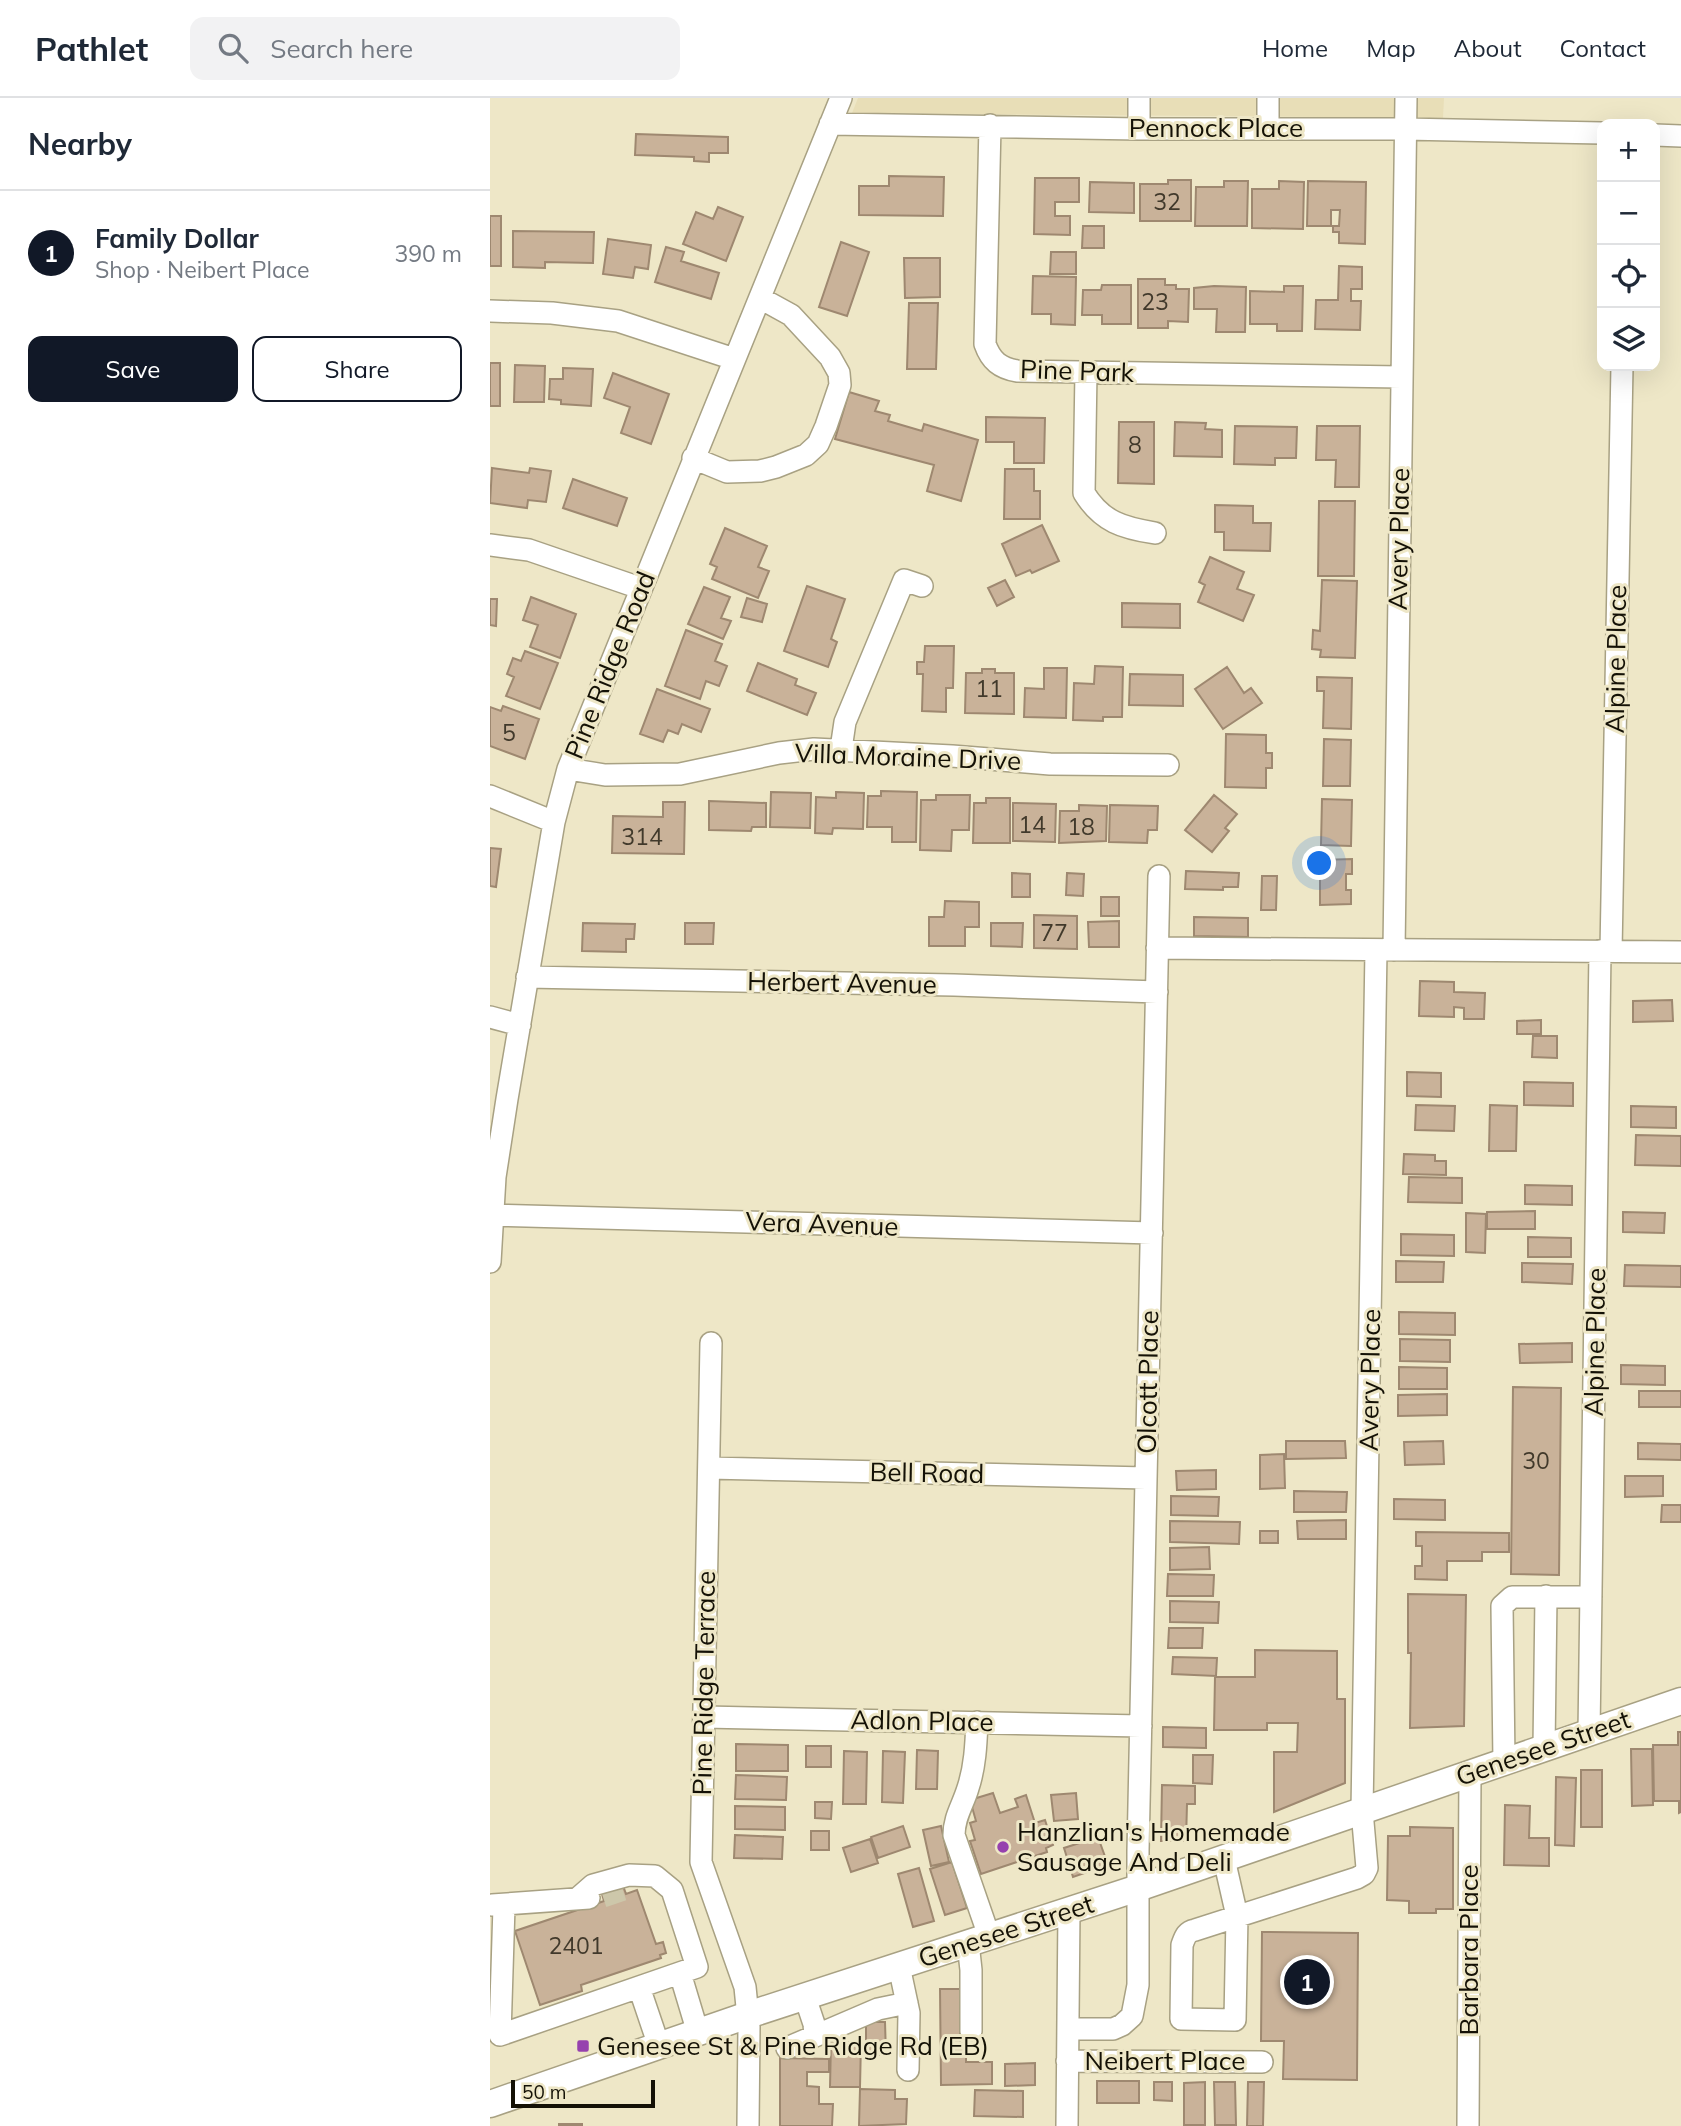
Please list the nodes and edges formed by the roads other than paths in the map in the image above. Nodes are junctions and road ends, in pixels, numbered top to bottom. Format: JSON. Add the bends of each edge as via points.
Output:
{"nodes":[{"id":1,"x":841,"y":98,"type":"edge"},
{"id":2,"x":1139,"y":98,"type":"edge"},
{"id":3,"x":1268,"y":98,"type":"edge"},
{"id":4,"x":1406,"y":98,"type":"edge"},
{"id":5,"x":830,"y":124,"type":"junction"},
{"id":6,"x":990,"y":125,"type":"junction"},
{"id":7,"x":1139,"y":128,"type":"junction"},
{"id":8,"x":1268,"y":128,"type":"junction"},
{"id":9,"x":1405,"y":129,"type":"junction"},
{"id":10,"x":1597,"y":133,"type":"edge"},
{"id":11,"x":1660,"y":135,"type":"edge"},
{"id":12,"x":1681,"y":136,"type":"edge"},
{"id":13,"x":760,"y":298,"type":"junction"},
{"id":14,"x":490,"y":311,"type":"edge"},
{"id":15,"x":734,"y":359,"type":"junction"},
{"id":16,"x":1622,"y":371,"type":"edge"},
{"id":17,"x":1086,"y":372,"type":"junction"},
{"id":18,"x":1401,"y":377,"type":"junction"},
{"id":19,"x":693,"y":458,"type":"junction"},
{"id":20,"x":1155,"y":533,"type":"dead end"},
{"id":21,"x":490,"y":545,"type":"edge"},
{"id":22,"x":922,"y":586,"type":"dead end"},
{"id":23,"x":640,"y":588,"type":"junction"},
{"id":24,"x":841,"y":749,"type":"junction"},
{"id":25,"x":1168,"y":765,"type":"dead end"},
{"id":26,"x":568,"y":769,"type":"junction"},
{"id":27,"x":490,"y":796,"type":"edge"},
{"id":28,"x":554,"y":822,"type":"junction"},
{"id":29,"x":1159,"y":876,"type":"dead end"},
{"id":30,"x":1157,"y":948,"type":"junction"},
{"id":31,"x":1385,"y":950,"type":"junction"},
{"id":32,"x":1606,"y":951,"type":"junction"},
{"id":33,"x":1681,"y":952,"type":"edge"},
{"id":34,"x":527,"y":977,"type":"junction"},
{"id":35,"x":1157,"y":992,"type":"junction"},
{"id":36,"x":490,"y":1017,"type":"edge"},
{"id":37,"x":520,"y":1025,"type":"junction"},
{"id":38,"x":493,"y":1215,"type":"junction"},
{"id":39,"x":1152,"y":1234,"type":"junction"},
{"id":40,"x":490,"y":1261,"type":"edge"},
{"id":41,"x":711,"y":1343,"type":"dead end"},
{"id":42,"x":709,"y":1468,"type":"junction"},
{"id":43,"x":1146,"y":1478,"type":"junction"},
{"id":44,"x":1546,"y":1597,"type":"junction"},
{"id":45,"x":1591,"y":1597,"type":"junction"},
{"id":46,"x":1681,"y":1701,"type":"edge"},
{"id":47,"x":704,"y":1717,"type":"junction"},
{"id":48,"x":977,"y":1722,"type":"junction"},
{"id":49,"x":1141,"y":1726,"type":"junction"},
{"id":50,"x":1589,"y":1732,"type":"junction"},
{"id":51,"x":1544,"y":1748,"type":"junction"},
{"id":52,"x":1504,"y":1762,"type":"junction"},
{"id":53,"x":1470,"y":1773,"type":"junction"},
{"id":54,"x":1362,"y":1811,"type":"junction"},
{"id":55,"x":1224,"y":1859,"type":"junction"},
{"id":56,"x":642,"y":1874,"type":"junction"},
{"id":57,"x":1138,"y":1888,"type":"junction"},
{"id":58,"x":624,"y":1890,"type":"tunnel mouth"},
{"id":59,"x":603,"y":1897,"type":"tunnel mouth"},
{"id":60,"x":577,"y":1899,"type":"junction"},
{"id":61,"x":497,"y":1905,"type":"edge"},
{"id":62,"x":1069,"y":1910,"type":"junction"},
{"id":63,"x":1237,"y":1916,"type":"junction"},
{"id":64,"x":979,"y":1940,"type":"junction"},
{"id":65,"x":899,"y":1966,"type":"junction"},
{"id":66,"x":680,"y":1973,"type":"junction"},
{"id":67,"x":839,"y":1986,"type":"junction"},
{"id":68,"x":639,"y":1987,"type":"junction"},
{"id":69,"x":805,"y":1997,"type":"junction"},
{"id":70,"x":907,"y":2003,"type":"junction"},
{"id":71,"x":748,"y":2015,"type":"junction"},
{"id":72,"x":848,"y":2021,"type":"junction"},
{"id":73,"x":1068,"y":2029,"type":"junction"},
{"id":74,"x":971,"y":2031,"type":"dead end"},
{"id":75,"x":698,"y":2033,"type":"junction"},
{"id":76,"x":816,"y":2035,"type":"junction"},
{"id":77,"x":659,"y":2046,"type":"junction"},
{"id":78,"x":787,"y":2048,"type":"dead end"},
{"id":79,"x":1068,"y":2061,"type":"junction"},
{"id":80,"x":1262,"y":2062,"type":"dead end"},
{"id":81,"x":908,"y":2070,"type":"dead end"},
{"id":82,"x":490,"y":2104,"type":"edge"},
{"id":83,"x":748,"y":2126,"type":"edge"},
{"id":84,"x":1067,"y":2126,"type":"edge"},
{"id":85,"x":1468,"y":2126,"type":"edge"}],
"edges":[{"from":1,"to":5,"type":"street","name":"Pine Ridge Road"},
{"from":2,"to":7,"type":"street"},
{"from":3,"to":8,"type":"street"},
{"from":4,"to":9,"type":"street","name":"Avery Place"},
{"from":5,"to":6,"type":"street","name":"Pennock Place"},
{"from":5,"to":13,"type":"street","name":"Pine Ridge Road"},
{"from":6,"to":7,"type":"street","name":"Pennock Place"},
{"from":6,"to":17,"type":"street","name":"Pine Park","via":[[985,333],[989,355],[1004,369],[1017,372]]},
{"from":7,"to":8,"type":"street","name":"Pennock Place"},
{"from":8,"to":9,"type":"street","name":"Pennock Place"},
{"from":9,"to":10,"type":"street","name":"Pennock Place"},
{"from":9,"to":18,"type":"street","name":"Avery Place"},
{"from":11,"to":12,"type":"street"},
{"from":13,"to":15,"type":"street","name":"Pine Ridge Road"},
{"from":13,"to":19,"type":"street","via":[[790,315],[839,373],[840,385],[826,426],[806,455],[760,471],[727,472]]},
{"from":14,"to":15,"type":"street","via":[[618,321]]},
{"from":15,"to":19,"type":"street","name":"Pine Ridge Road"},
{"from":16,"to":32,"type":"street","name":"Alpine Place"},
{"from":17,"to":18,"type":"street","name":"Pine Park"},
{"from":17,"to":20,"type":"street","via":[[1084,493],[1094,509],[1114,523]]},
{"from":18,"to":31,"type":"street","name":"Avery Place"},
{"from":19,"to":23,"type":"street","name":"Pine Ridge Road"},
{"from":21,"to":23,"type":"street","via":[[529,550]]},
{"from":22,"to":24,"type":"street","via":[[904,580],[845,722]]},
{"from":23,"to":26,"type":"street","name":"Pine Ridge Road"},
{"from":24,"to":25,"type":"street","name":"Villa Moraine Drive","via":[[1050,764]]},
{"from":24,"to":26,"type":"street","name":"Villa Moraine Drive","via":[[779,753],[680,774],[605,775]]},
{"from":26,"to":28,"type":"street","name":"Pine Ridge Road"},
{"from":27,"to":28,"type":"street"},
{"from":28,"to":34,"type":"street","name":"Pine Ridge Road"},
{"from":29,"to":30,"type":"street","name":"Olcott Place"},
{"from":30,"to":31,"type":"street"},
{"from":30,"to":35,"type":"street","name":"Olcott Place"},
{"from":31,"to":32,"type":"street"},
{"from":31,"to":54,"type":"street","name":"Avery Place"},
{"from":32,"to":33,"type":"street"},
{"from":32,"to":45,"type":"street","name":"Alpine Place"},
{"from":34,"to":35,"type":"street","name":"Herbert Avenue"},
{"from":34,"to":37,"type":"street","name":"Pine Ridge Road"},
{"from":35,"to":39,"type":"street","name":"Olcott Place"},
{"from":36,"to":37,"type":"street"},
{"from":37,"to":38,"type":"street","name":"Pine Ridge Road"},
{"from":38,"to":39,"type":"street","name":"Vera Avenue"},
{"from":38,"to":40,"type":"street","name":"Pine Ridge Road"},
{"from":39,"to":43,"type":"street","name":"Olcott Place"},
{"from":41,"to":42,"type":"street","name":"Pine Ridge Terrace"},
{"from":42,"to":43,"type":"street","name":"Bell Road"},
{"from":42,"to":47,"type":"street","name":"Pine Ridge Terrace"},
{"from":43,"to":49,"type":"street","name":"Olcott Place"},
{"from":44,"to":45,"type":"street"},
{"from":44,"to":51,"type":"street"},
{"from":44,"to":52,"type":"street","via":[[1512,1597],[1502,1606]]},
{"from":45,"to":50,"type":"street","name":"Alpine Place"},
{"from":46,"to":50,"type":"main road","name":"Genesee Street"},
{"from":47,"to":48,"type":"street","name":"Adlon Place"},
{"from":47,"to":71,"type":"street","name":"Pine Ridge Terrace","via":[[701,1863],[745,1987]]},
{"from":48,"to":49,"type":"street","name":"Adlon Place"},
{"from":48,"to":64,"type":"street","via":[[974,1765],[954,1821],[954,1835]]},
{"from":49,"to":57,"type":"street","name":"Olcott Place"},
{"from":50,"to":51,"type":"main road","name":"Genesee Street"},
{"from":51,"to":52,"type":"main road","name":"Genesee Street"},
{"from":52,"to":53,"type":"main road","name":"Genesee Street"},
{"from":53,"to":54,"type":"main road","name":"Genesee Street"},
{"from":53,"to":85,"type":"street","name":"Barbara Place"},
{"from":54,"to":55,"type":"main road","name":"Genesee Street"},
{"from":54,"to":63,"type":"street","name":"Avery Place","via":[[1364,1874]]},
{"from":55,"to":57,"type":"main road","name":"Genesee Street"},
{"from":55,"to":63,"type":"street"},
{"from":56,"to":58,"type":"street"},
{"from":56,"to":60,"type":"street","via":[[593,1885]]},
{"from":56,"to":66,"type":"street","via":[[655,1876],[672,1890],[697,1968]]},
{"from":57,"to":62,"type":"main road","name":"Genesee Street"},
{"from":57,"to":73,"type":"street","name":"Olcott Place","via":[[1138,1985],[1132,2016],[1113,2029]]},
{"from":59,"to":60,"type":"street"},
{"from":60,"to":61,"type":"street"},
{"from":61,"to":68,"type":"street","via":[[500,2035]]},
{"from":62,"to":64,"type":"main road","name":"Genesee Street"},
{"from":62,"to":73,"type":"street"},
{"from":63,"to":63,"type":"street","via":[[1235,2020],[1181,2019],[1185,1936]]},
{"from":64,"to":65,"type":"main road","name":"Genesee Street"},
{"from":64,"to":74,"type":"street","via":[[971,1970]]},
{"from":65,"to":67,"type":"main road","name":"Genesee Street"},
{"from":65,"to":70,"type":"street"},
{"from":66,"to":68,"type":"street"},
{"from":66,"to":75,"type":"street"},
{"from":67,"to":69,"type":"main road","name":"Genesee Street"},
{"from":67,"to":72,"type":"street"},
{"from":68,"to":77,"type":"street"},
{"from":69,"to":71,"type":"main road","name":"Genesee Street"},
{"from":69,"to":76,"type":"street"},
{"from":70,"to":72,"type":"street"},
{"from":70,"to":81,"type":"street"},
{"from":71,"to":75,"type":"main road","name":"Genesee Street"},
{"from":71,"to":83,"type":"street","name":"Pine Ridge Terrace"},
{"from":72,"to":76,"type":"street"},
{"from":73,"to":79,"type":"street"},
{"from":75,"to":77,"type":"main road","name":"Genesee Street"},
{"from":76,"to":78,"type":"street"},
{"from":77,"to":82,"type":"main road","name":"Genesee Street"},
{"from":79,"to":80,"type":"street","name":"Neibert Place"},
{"from":79,"to":84,"type":"street"}]}
